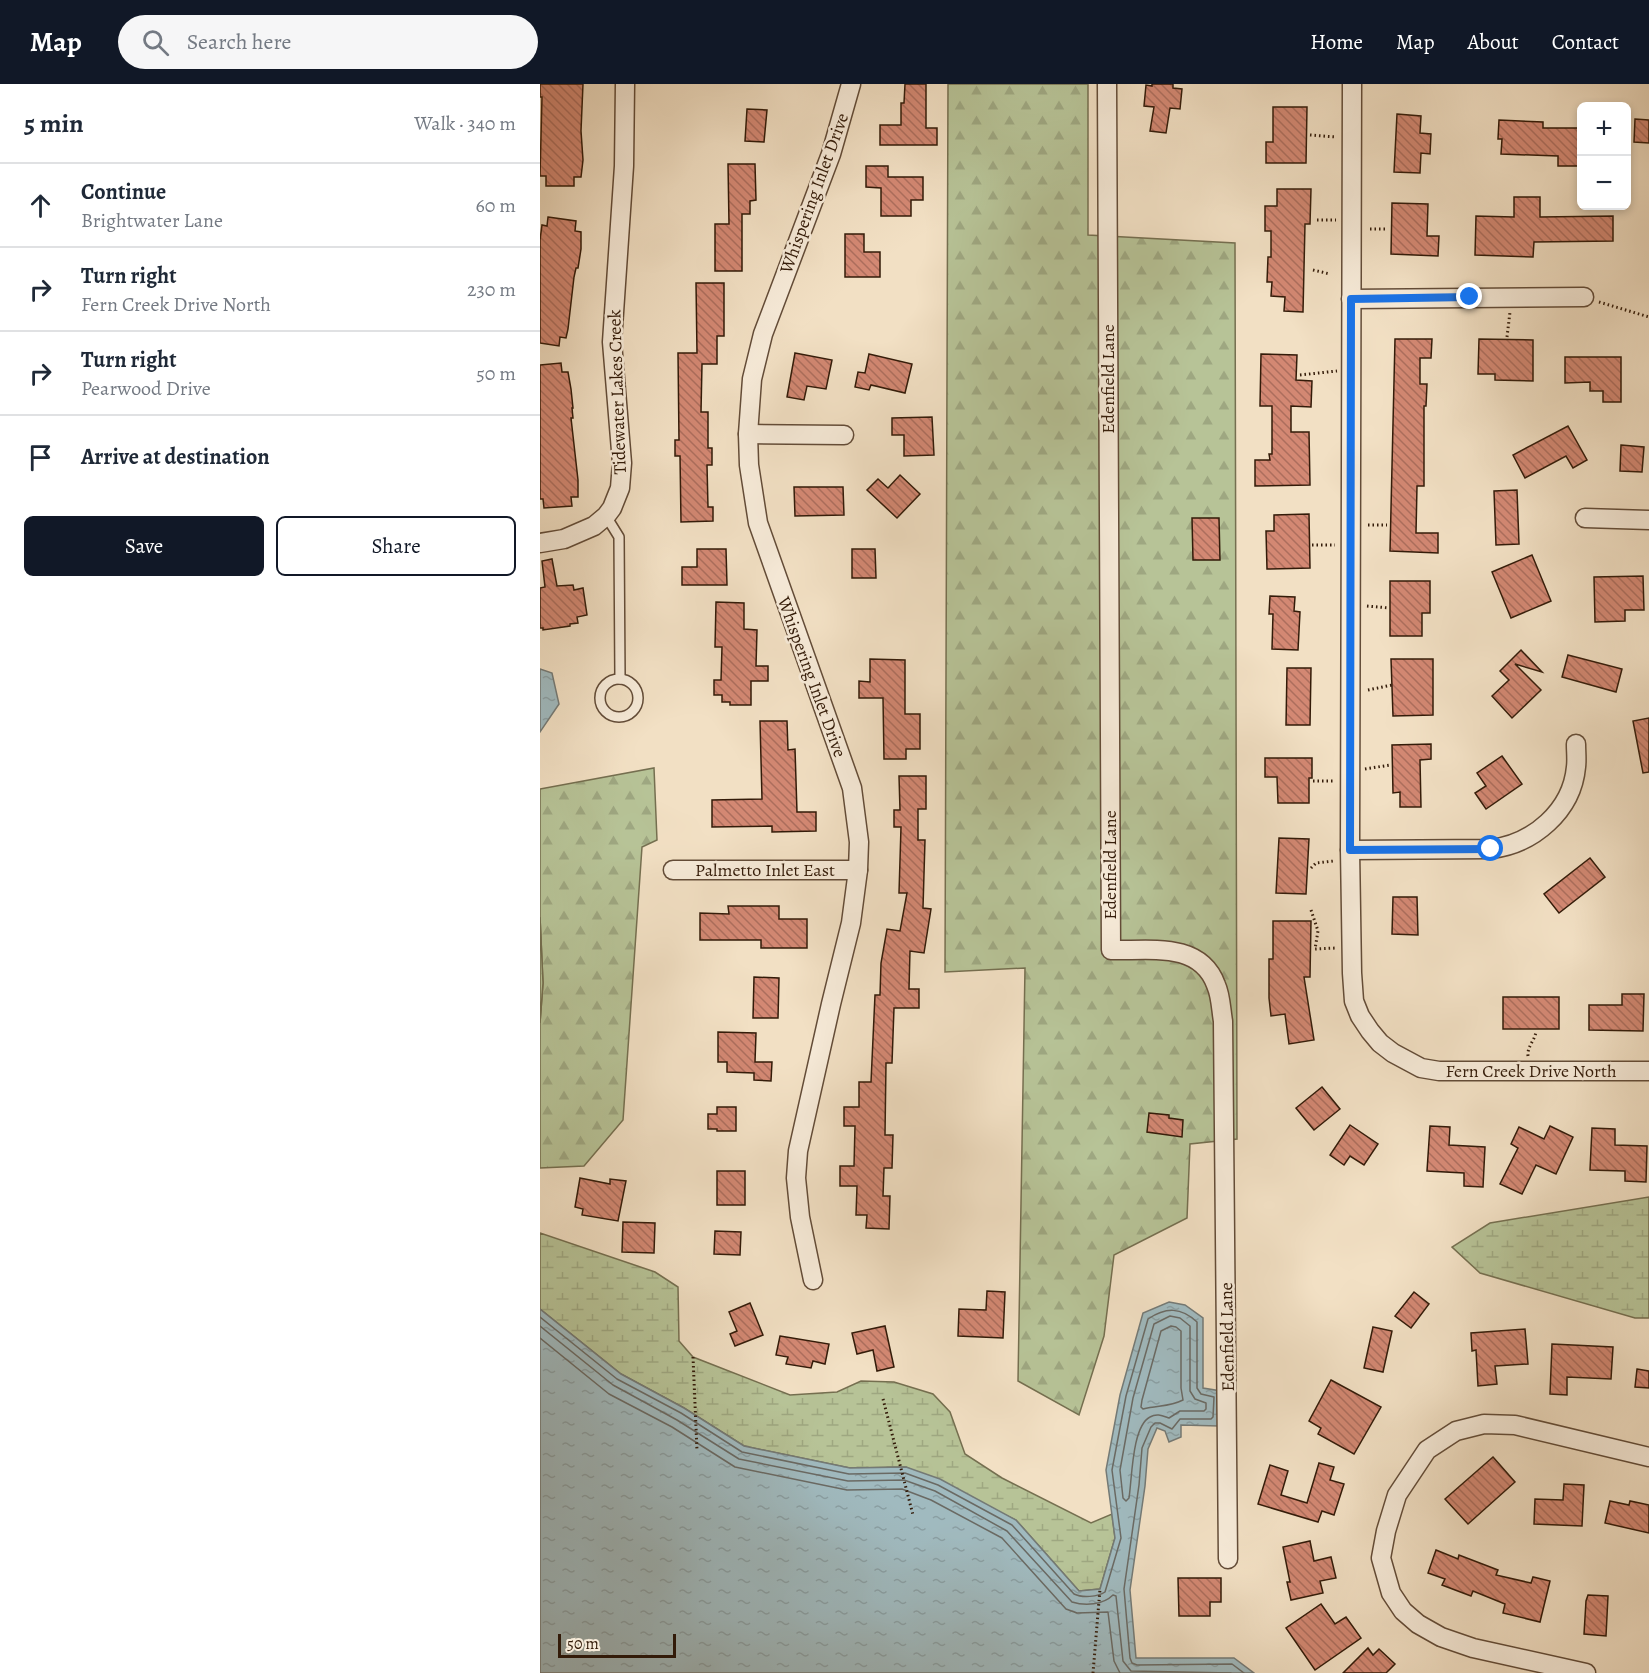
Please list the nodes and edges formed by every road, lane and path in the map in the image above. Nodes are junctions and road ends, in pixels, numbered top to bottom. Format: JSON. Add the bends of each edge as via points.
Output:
{"nodes":[{"id":1,"x":625,"y":84,"type":"edge"},
{"id":2,"x":851,"y":84,"type":"edge"},
{"id":3,"x":1107,"y":84,"type":"edge"},
{"id":4,"x":1352,"y":84,"type":"edge"},
{"id":5,"x":1310,"y":135,"type":"dead end"},
{"id":6,"x":1352,"y":138,"type":"junction"},
{"id":7,"x":1370,"y":229,"type":"dead end"},
{"id":8,"x":1388,"y":229,"type":"dead end"},
{"id":9,"x":1313,"y":270,"type":"dead end"},
{"id":10,"x":1330,"y":274,"type":"dead end"},
{"id":11,"x":1510,"y":297,"type":"junction"},
{"id":12,"x":1584,"y":297,"type":"joint"},
{"id":13,"x":1351,"y":299,"type":"junction"},
{"id":14,"x":1649,"y":316,"type":"edge"},
{"id":15,"x":1507,"y":337,"type":"dead end"},
{"id":16,"x":1351,"y":372,"type":"junction"},
{"id":17,"x":1300,"y":375,"type":"dead end"},
{"id":18,"x":748,"y":434,"type":"junction"},
{"id":19,"x":844,"y":435,"type":"dead end"},
{"id":20,"x":606,"y":516,"type":"junction"},
{"id":21,"x":1585,"y":518,"type":"dead end"},
{"id":22,"x":1649,"y":520,"type":"edge"},
{"id":23,"x":540,"y":543,"type":"edge"},
{"id":24,"x":1312,"y":545,"type":"dead end"},
{"id":25,"x":1351,"y":546,"type":"junction"},
{"id":26,"x":1350,"y":606,"type":"junction"},
{"id":27,"x":1389,"y":608,"type":"dead end"},
{"id":28,"x":620,"y":679,"type":"junction"},
{"id":29,"x":1392,"y":686,"type":"dead end"},
{"id":30,"x":1350,"y":690,"type":"junction"},
{"id":31,"x":1576,"y":744,"type":"dead end"},
{"id":32,"x":1390,"y":765,"type":"dead end"},
{"id":33,"x":1350,"y":775,"type":"junction"},
{"id":34,"x":1313,"y":781,"type":"dead end"},
{"id":35,"x":1350,"y":855,"type":"junction"},
{"id":36,"x":1311,"y":868,"type":"dead end"},
{"id":37,"x":673,"y":870,"type":"dead end"},
{"id":38,"x":858,"y":870,"type":"junction"},
{"id":39,"x":1311,"y":910,"type":"dead end"},
{"id":40,"x":1351,"y":947,"type":"junction"},
{"id":41,"x":1536,"y":1031,"type":"dead end"},
{"id":42,"x":1527,"y":1071,"type":"junction"},
{"id":43,"x":1649,"y":1071,"type":"edge"},
{"id":44,"x":813,"y":1280,"type":"dead end"},
{"id":45,"x":693,"y":1357,"type":"dead end"},
{"id":46,"x":883,"y":1399,"type":"dead end"},
{"id":47,"x":697,"y":1451,"type":"dead end"},
{"id":48,"x":1649,"y":1457,"type":"edge"},
{"id":49,"x":913,"y":1515,"type":"dead end"},
{"id":50,"x":1228,"y":1559,"type":"dead end"},
{"id":51,"x":1100,"y":1589,"type":"dead end"},
{"id":52,"x":1094,"y":1673,"type":"edge"},
{"id":53,"x":1586,"y":1673,"type":"edge"}],
"edges":[{"from":1,"to":20,"type":"street","name":"Tidewater Lakes Creek","via":[[624,166],[612,342],[622,463],[620,488]]},
{"from":2,"to":18,"type":"street","name":"Whispering Inlet Drive","via":[[831,154],[763,334],[752,379]]},
{"from":3,"to":50,"type":"street","name":"Edenfield Lane","via":[[1111,950],[1183,951],[1201,962],[1218,993],[1223,1021]]},
{"from":4,"to":6,"type":"street","name":"Fern Creek Drive North"},
{"from":5,"to":6,"type":"path"},
{"from":6,"to":13,"type":"street","name":"Fern Creek Drive North"},
{"from":7,"to":8,"type":"path"},
{"from":9,"to":10,"type":"path"},
{"from":11,"to":12,"type":"street"},
{"from":11,"to":13,"type":"street"},
{"from":11,"to":15,"type":"path"},
{"from":12,"to":14,"type":"path"},
{"from":13,"to":16,"type":"street","name":"Fern Creek Drive North"},
{"from":16,"to":17,"type":"path"},
{"from":16,"to":25,"type":"street","name":"Fern Creek Drive North"},
{"from":18,"to":19,"type":"street"},
{"from":18,"to":38,"type":"street","name":"Whispering Inlet Drive","via":[[750,484],[758,523],[852,788],[859,842]]},
{"from":20,"to":23,"type":"street","name":"Tidewater Lakes Creek","via":[[585,531]]},
{"from":20,"to":28,"type":"lane","via":[[619,537]]},
{"from":21,"to":22,"type":"street"},
{"from":24,"to":25,"type":"path"},
{"from":25,"to":26,"type":"street","name":"Fern Creek Drive North"},
{"from":26,"to":27,"type":"path"},
{"from":26,"to":30,"type":"street","name":"Fern Creek Drive North"},
{"from":28,"to":28,"type":"lane","via":[[604,685],[599,698],[603,710],[615,717],[627,716],[638,698],[634,685]]},
{"from":29,"to":30,"type":"path"},
{"from":30,"to":33,"type":"street","name":"Fern Creek Drive North"},
{"from":31,"to":35,"type":"street","via":[[1576,769],[1562,806],[1543,827],[1522,841],[1491,849]]},
{"from":32,"to":33,"type":"path"},
{"from":33,"to":34,"type":"path"},
{"from":33,"to":35,"type":"street","name":"Fern Creek Drive North"},
{"from":35,"to":36,"type":"path"},
{"from":35,"to":40,"type":"street","name":"Fern Creek Drive North"},
{"from":37,"to":38,"type":"street","name":"Palmetto Inlet East"},
{"from":38,"to":44,"type":"street","name":"Whispering Inlet Drive","via":[[851,923],[798,1152],[800,1217]]},
{"from":39,"to":40,"type":"path","via":[[1318,931],[1315,949]]},
{"from":40,"to":42,"type":"street","name":"Fern Creek Drive North","via":[[1354,1001],[1360,1016],[1380,1043],[1394,1053],[1421,1068],[1439,1071]]},
{"from":41,"to":42,"type":"path","via":[[1536,1038],[1527,1049]]},
{"from":42,"to":43,"type":"street","name":"Fern Creek Drive North"},
{"from":45,"to":47,"type":"path"},
{"from":46,"to":49,"type":"path"},
{"from":48,"to":53,"type":"street","via":[[1515,1425],[1484,1424],[1456,1431],[1426,1450],[1397,1495],[1386,1530],[1381,1558],[1391,1593],[1418,1624],[1473,1648]]},
{"from":51,"to":52,"type":"path"}]}
